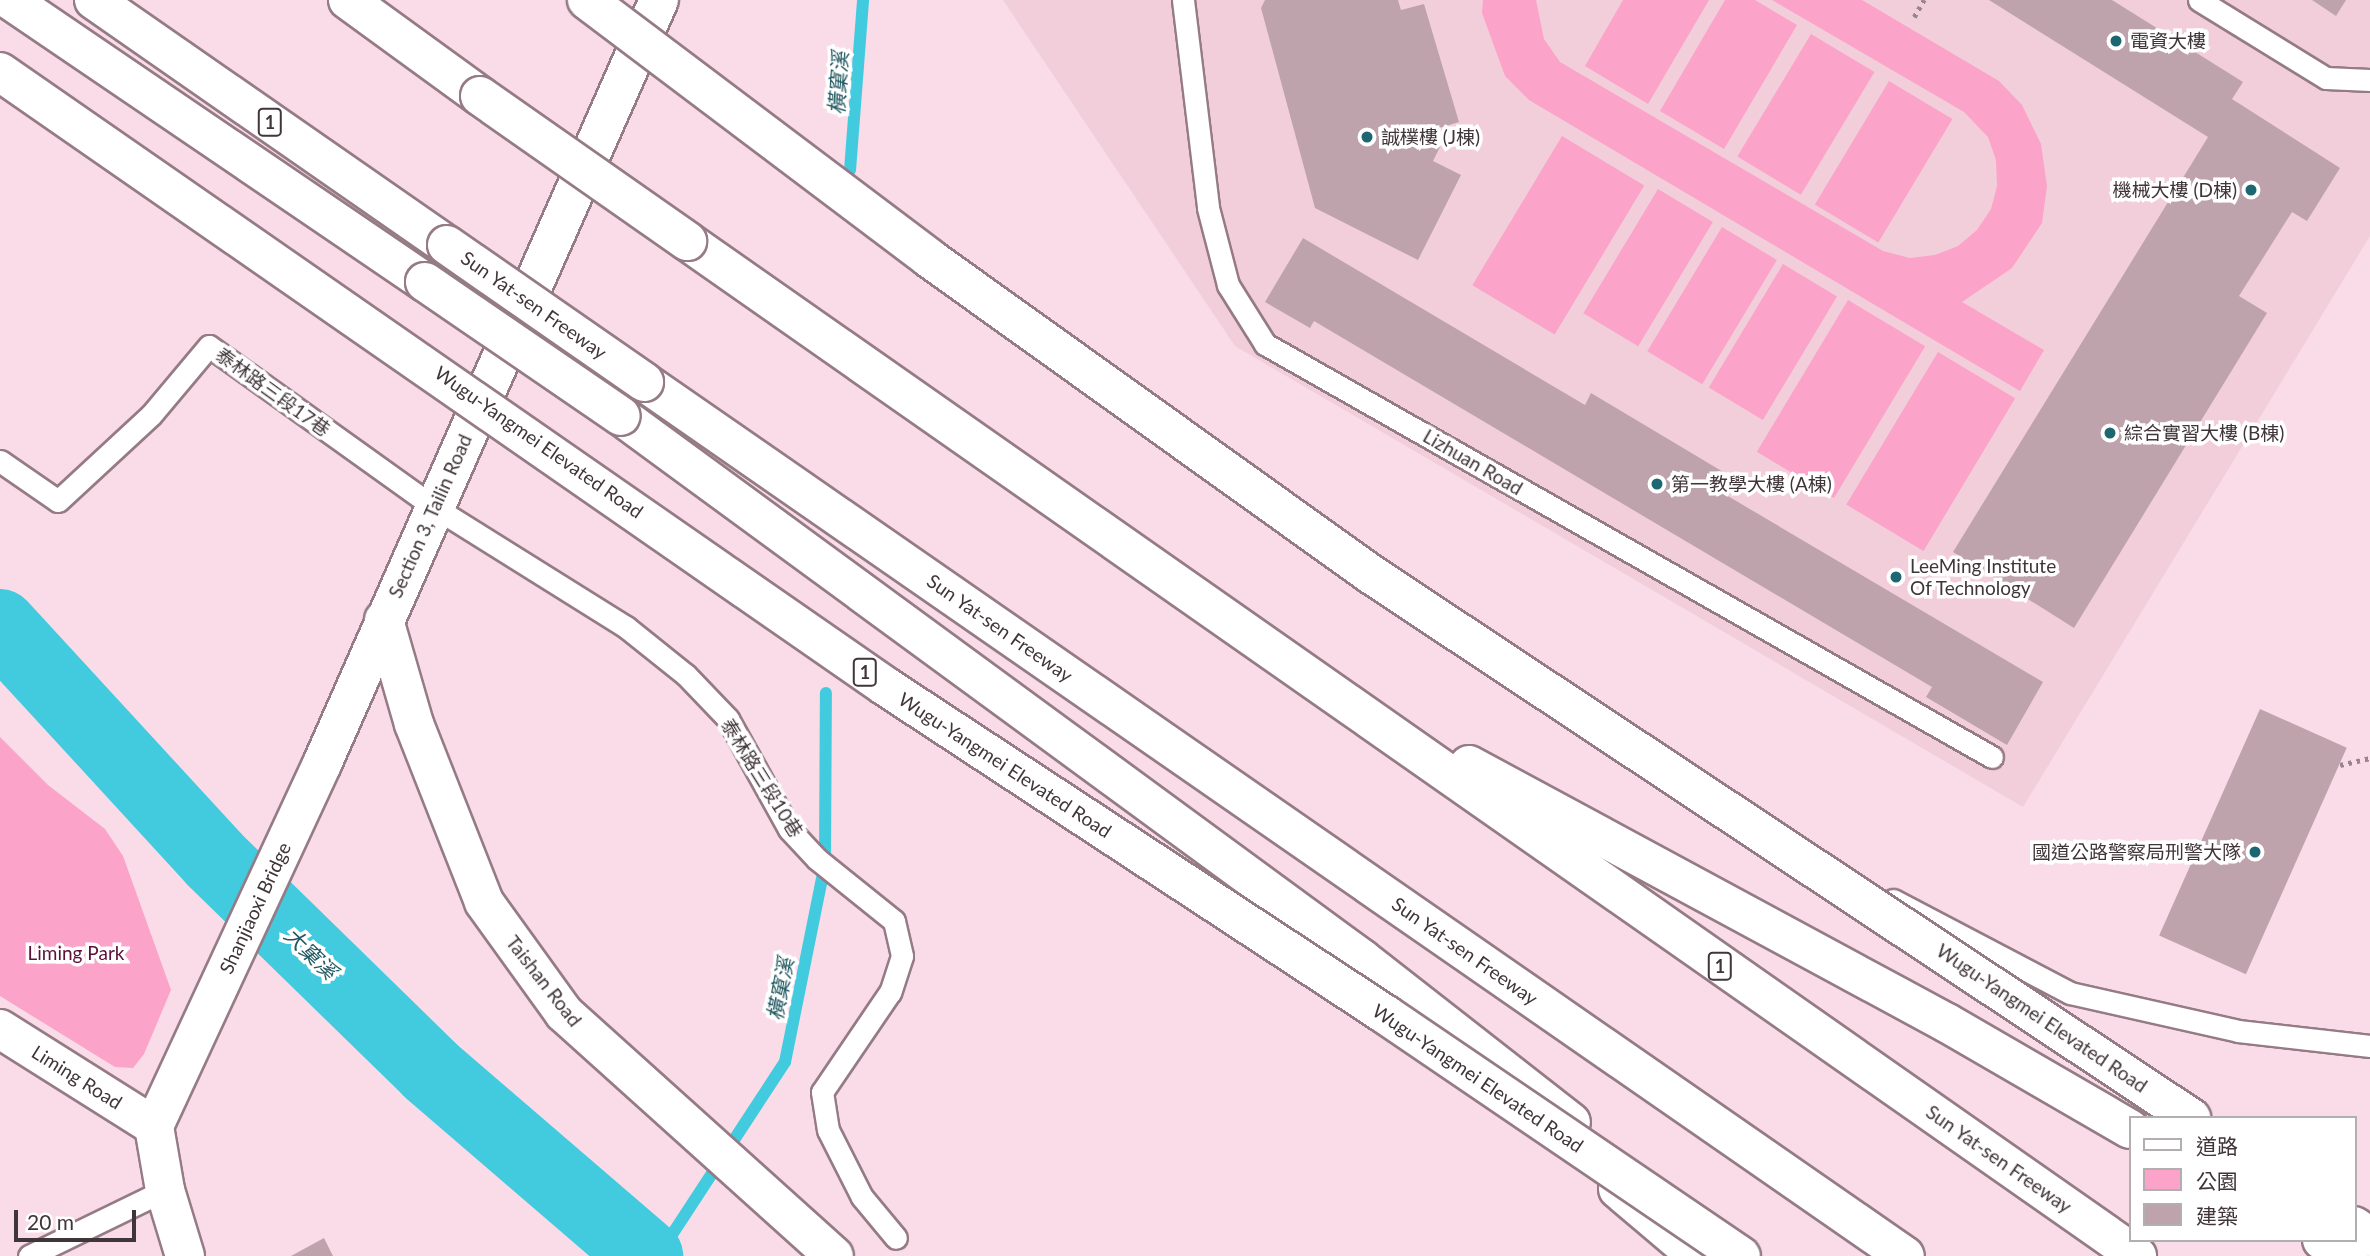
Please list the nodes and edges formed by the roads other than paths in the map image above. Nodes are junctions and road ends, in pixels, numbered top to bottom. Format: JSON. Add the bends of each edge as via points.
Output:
{"nodes":[{"id":1,"x":10,"y":0,"type":"edge"},
{"id":2,"x":94,"y":0,"type":"edge"},
{"id":3,"x":348,"y":0,"type":"edge"},
{"id":4,"x":587,"y":0,"type":"edge"},
{"id":5,"x":1183,"y":0,"type":"edge"},
{"id":6,"x":2199,"y":0,"type":"edge"},
{"id":7,"x":652,"y":16,"type":"edge"},
{"id":8,"x":0,"y":72,"type":"edge"},
{"id":9,"x":2370,"y":80,"type":"edge"},
{"id":10,"x":0,"y":461,"type":"edge"},
{"id":11,"x":434,"y":507,"type":"junction"},
{"id":12,"x":384,"y":620,"type":"junction"},
{"id":13,"x":953,"y":656,"type":"junction"},
{"id":14,"x":1304,"y":676,"type":"junction"},
{"id":15,"x":1992,"y":757,"type":"dead end"},
{"id":16,"x":322,"y":764,"type":"joint"},
{"id":17,"x":0,"y":1029,"type":"edge"},
{"id":18,"x":2370,"y":1046,"type":"edge"},
{"id":19,"x":2189,"y":1116,"type":"edge"},
{"id":20,"x":154,"y":1126,"type":"junction"},
{"id":21,"x":2128,"y":1128,"type":"edge"},
{"id":22,"x":165,"y":1190,"type":"junction"},
{"id":23,"x":896,"y":1238,"type":"dead end"},
{"id":24,"x":2326,"y":1242,"type":"edge"},
{"id":25,"x":29,"y":1256,"type":"edge"},
{"id":26,"x":185,"y":1256,"type":"edge"},
{"id":27,"x":834,"y":1256,"type":"edge"},
{"id":28,"x":1697,"y":1256,"type":"edge"},
{"id":29,"x":1740,"y":1256,"type":"edge"},
{"id":30,"x":1905,"y":1256,"type":"edge"},
{"id":31,"x":2137,"y":1256,"type":"edge"},
{"id":32,"x":2350,"y":1256,"type":"edge"}],
"edges":[{"from":1,"to":13,"type":"main road","bridge":true,"via":[[621,416]]},
{"from":2,"to":30,"type":"main road","name":"Sun Yat-sen Freeway","number":"1","bridge":true},
{"from":3,"to":14,"type":"main road","name":"Sun Yat-sen Freeway","number":"1","bridge":true},
{"from":4,"to":19,"type":"main road","name":"Wugu-Yangmei Elevated Road","bridge":true,"via":[[929,258],[1372,575]]},
{"from":5,"to":15,"type":"lane","name":"Lizhuan Road","via":[[1208,208],[1228,285],[1265,344]]},
{"from":6,"to":9,"type":"lane","via":[[2326,78]]},
{"from":7,"to":11,"type":"main road","name":"Section 3, Tailin Road"},
{"from":7,"to":18,"type":"lane","via":[[945,257],[1392,578],[1839,870],[2070,993],[2238,1031]]},
{"from":8,"to":29,"type":"main road","name":"Wugu-Yangmei Elevated Road","number":"1","bridge":true,"via":[[885,686],[1374,1007]]},
{"from":10,"to":11,"type":"lane","name":"泰林路三段17巷","via":[[58,501],[152,415],[209,346]]},
{"from":11,"to":12,"type":"main road","name":"Section 3, Tailin Road"},
{"from":11,"to":23,"type":"lane","name":"泰林路三段10巷","via":[[626,627],[686,675],[728,719],[789,829],[817,859],[894,921],[902,956],[890,992],[822,1092],[828,1130],[862,1197]]},
{"from":12,"to":16,"type":"main road","name":"Section 3, Tailin Road"},
{"from":12,"to":27,"type":"main road","name":"Taishan Road","via":[[414,724],[484,902],[564,1013]]},
{"from":13,"to":28,"type":"main road","via":[[1411,1015]]},
{"from":13,"to":29,"type":"main road","via":[[1373,968]]},
{"from":14,"to":21,"type":"main road","via":[[1947,1023]]},
{"from":14,"to":31,"type":"main road","name":"Sun Yat-sen Freeway","number":"1"},
{"from":16,"to":20,"type":"main road","name":"Shanjiaoxi Bridge"},
{"from":17,"to":20,"type":"main road","name":"Liming Road"},
{"from":20,"to":22,"type":"main road"},
{"from":22,"to":25,"type":"lane"},
{"from":22,"to":26,"type":"main road"},
{"from":24,"to":32,"type":"main road"}]}
